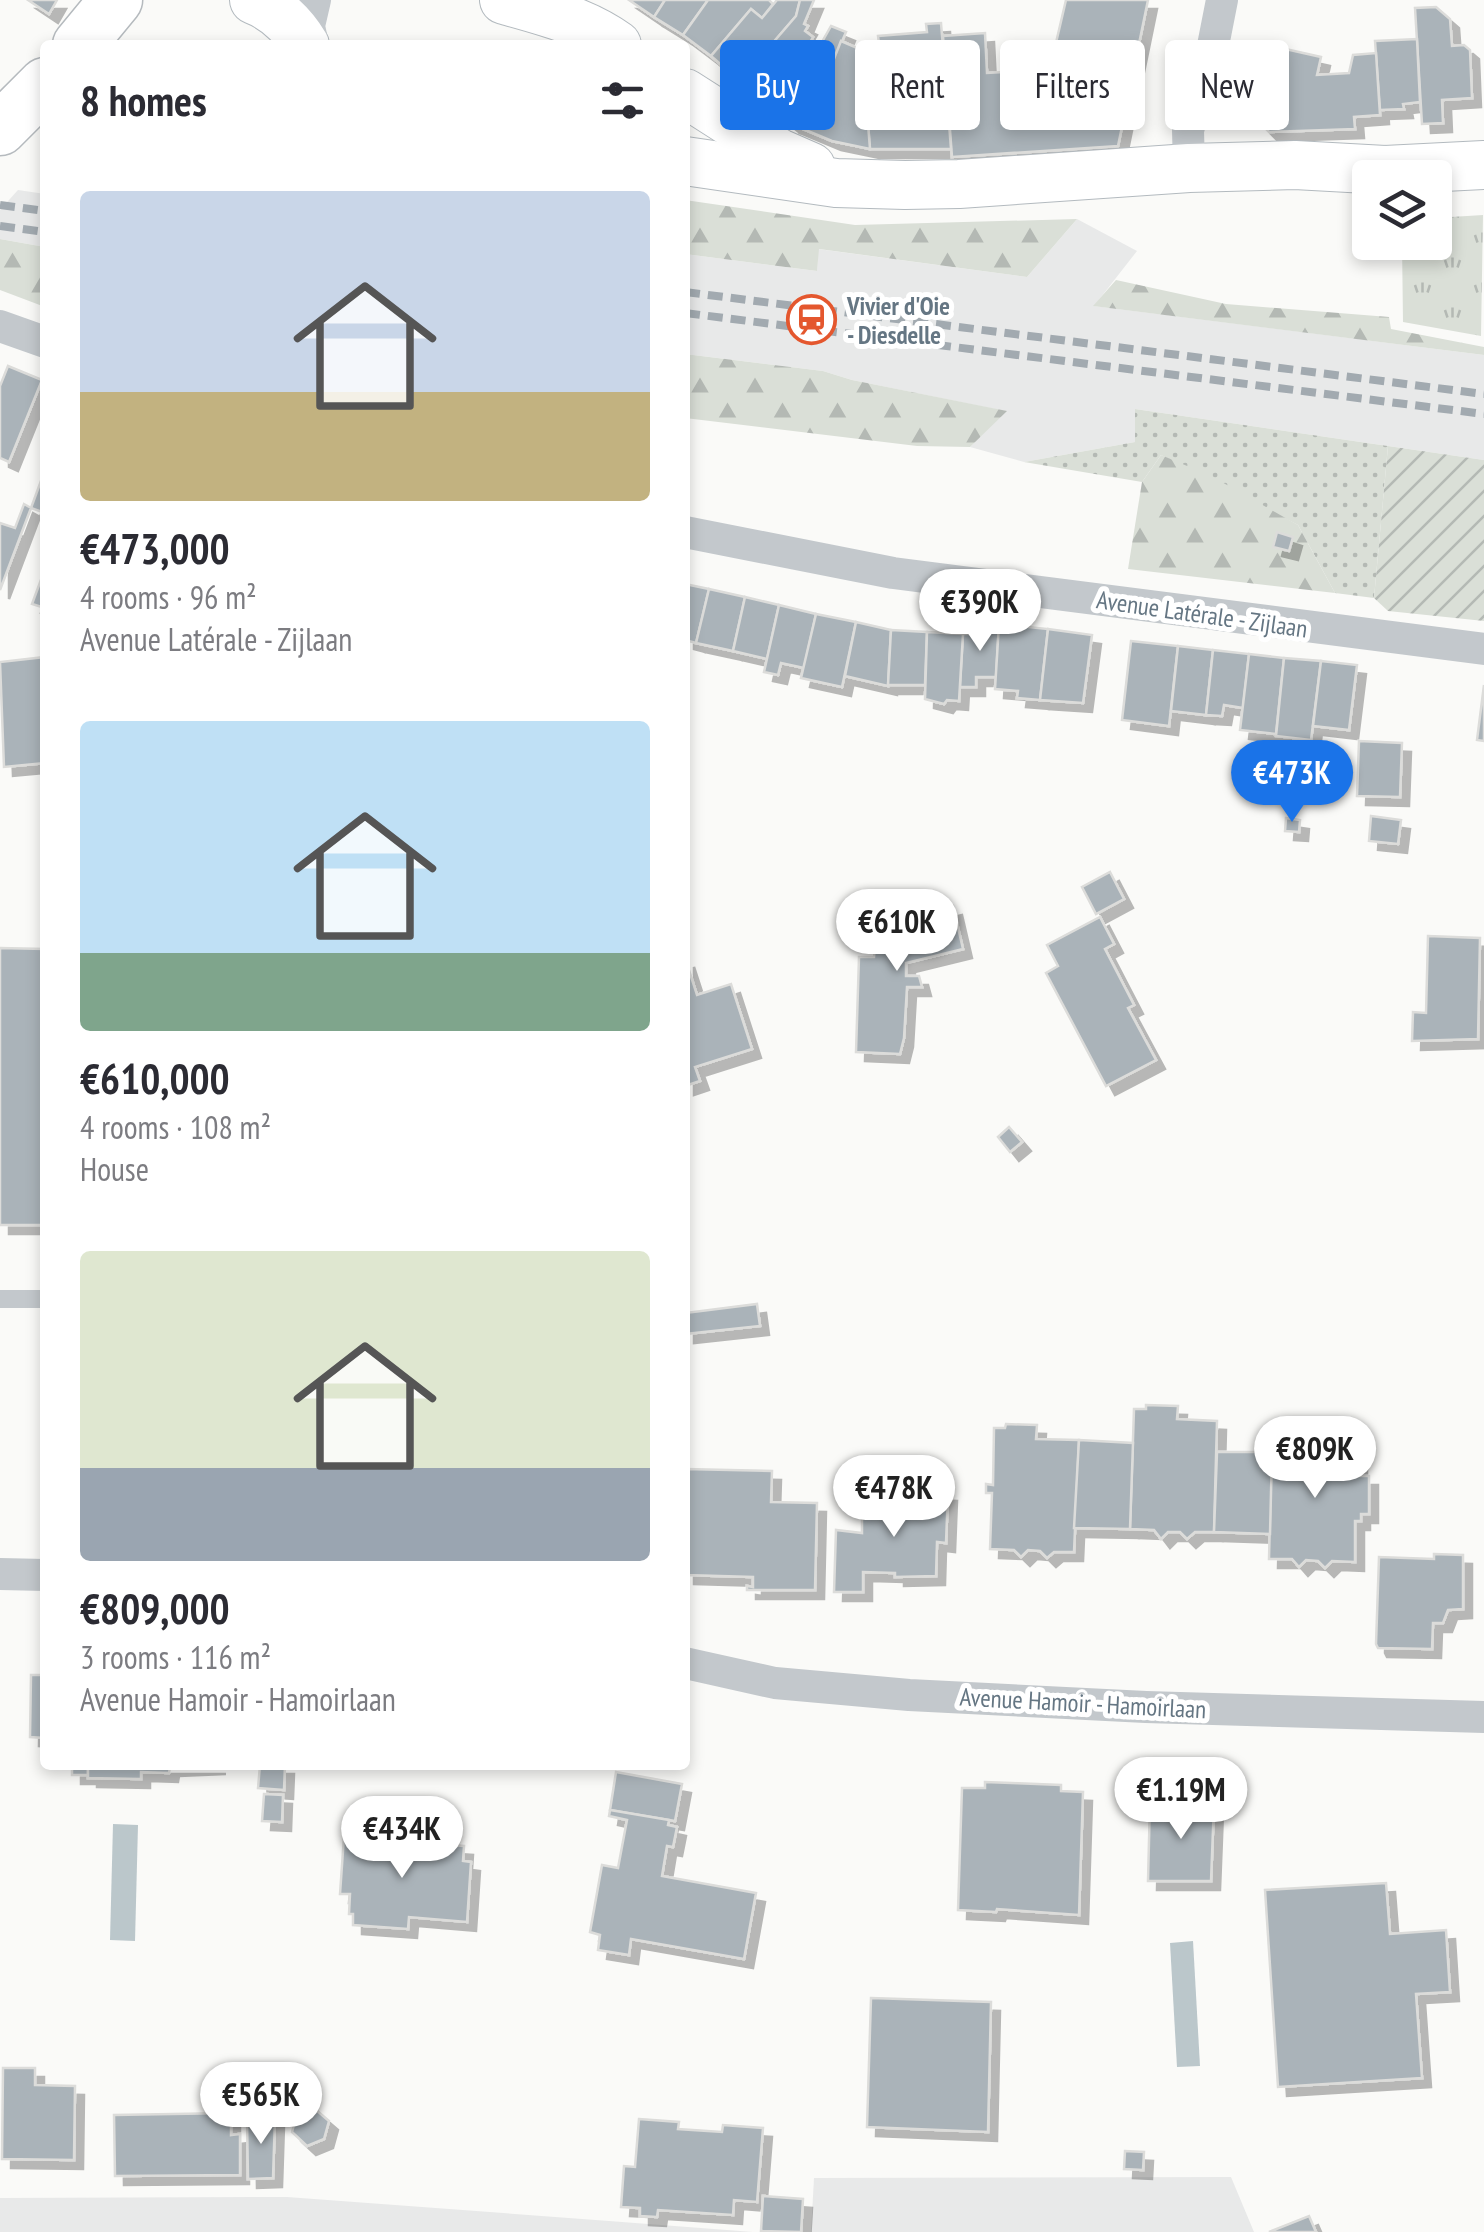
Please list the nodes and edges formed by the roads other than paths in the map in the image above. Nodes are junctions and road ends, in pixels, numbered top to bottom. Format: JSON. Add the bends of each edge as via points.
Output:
{"nodes":[{"id":1,"x":116,"y":0,"type":"edge"},
{"id":2,"x":254,"y":0,"type":"edge"},
{"id":3,"x":314,"y":0,"type":"edge"},
{"id":4,"x":504,"y":0,"type":"edge"},
{"id":5,"x":1222,"y":0,"type":"edge"},
{"id":6,"x":83,"y":40,"type":"edge"},
{"id":7,"x":302,"y":40,"type":"edge"},
{"id":8,"x":312,"y":40,"type":"edge"},
{"id":9,"x":611,"y":40,"type":"edge"},
{"id":10,"x":40,"y":89,"type":"edge"},
{"id":11,"x":690,"y":97,"type":"edge"},
{"id":12,"x":0,"y":130,"type":"edge"},
{"id":13,"x":690,"y":162,"type":"edge"},
{"id":14,"x":1484,"y":165,"type":"edge"},
{"id":15,"x":1189,"y":168,"type":"junction"},
{"id":16,"x":878,"y":184,"type":"junction"},
{"id":17,"x":0,"y":326,"type":"edge"},
{"id":18,"x":40,"y":340,"type":"edge"},
{"id":19,"x":690,"y":533,"type":"edge"},
{"id":20,"x":1484,"y":649,"type":"edge"},
{"id":21,"x":0,"y":1299,"type":"edge"},
{"id":22,"x":40,"y":1299,"type":"edge"},
{"id":23,"x":0,"y":1574,"type":"edge"},
{"id":24,"x":40,"y":1574,"type":"edge"},
{"id":25,"x":690,"y":1664,"type":"edge"},
{"id":26,"x":1484,"y":1717,"type":"edge"}],
"edges":[{"from":1,"to":6,"type":"main road"},
{"from":2,"to":7,"type":"main road","via":[[294,26]]},
{"from":3,"to":8,"type":"street"},
{"from":4,"to":9,"type":"main road","via":[[562,16]]},
{"from":5,"to":15,"type":"street","via":[[1188,130]]},
{"from":10,"to":12,"type":"main road"},
{"from":11,"to":16,"type":"main road","via":[[806,166]]},
{"from":13,"to":16,"type":"main road"},
{"from":14,"to":15,"type":"main road"},
{"from":15,"to":16,"type":"main road"},
{"from":17,"to":18,"type":"street"},
{"from":19,"to":20,"type":"street","name":"Avenue Latérale - Zijlaan","via":[[893,573]]},
{"from":21,"to":22,"type":"lane"},
{"from":23,"to":24,"type":"street"},
{"from":25,"to":26,"type":"street","name":"Avenue Hamoir - Hamoirlaan","via":[[775,1682],[908,1695]]}]}
